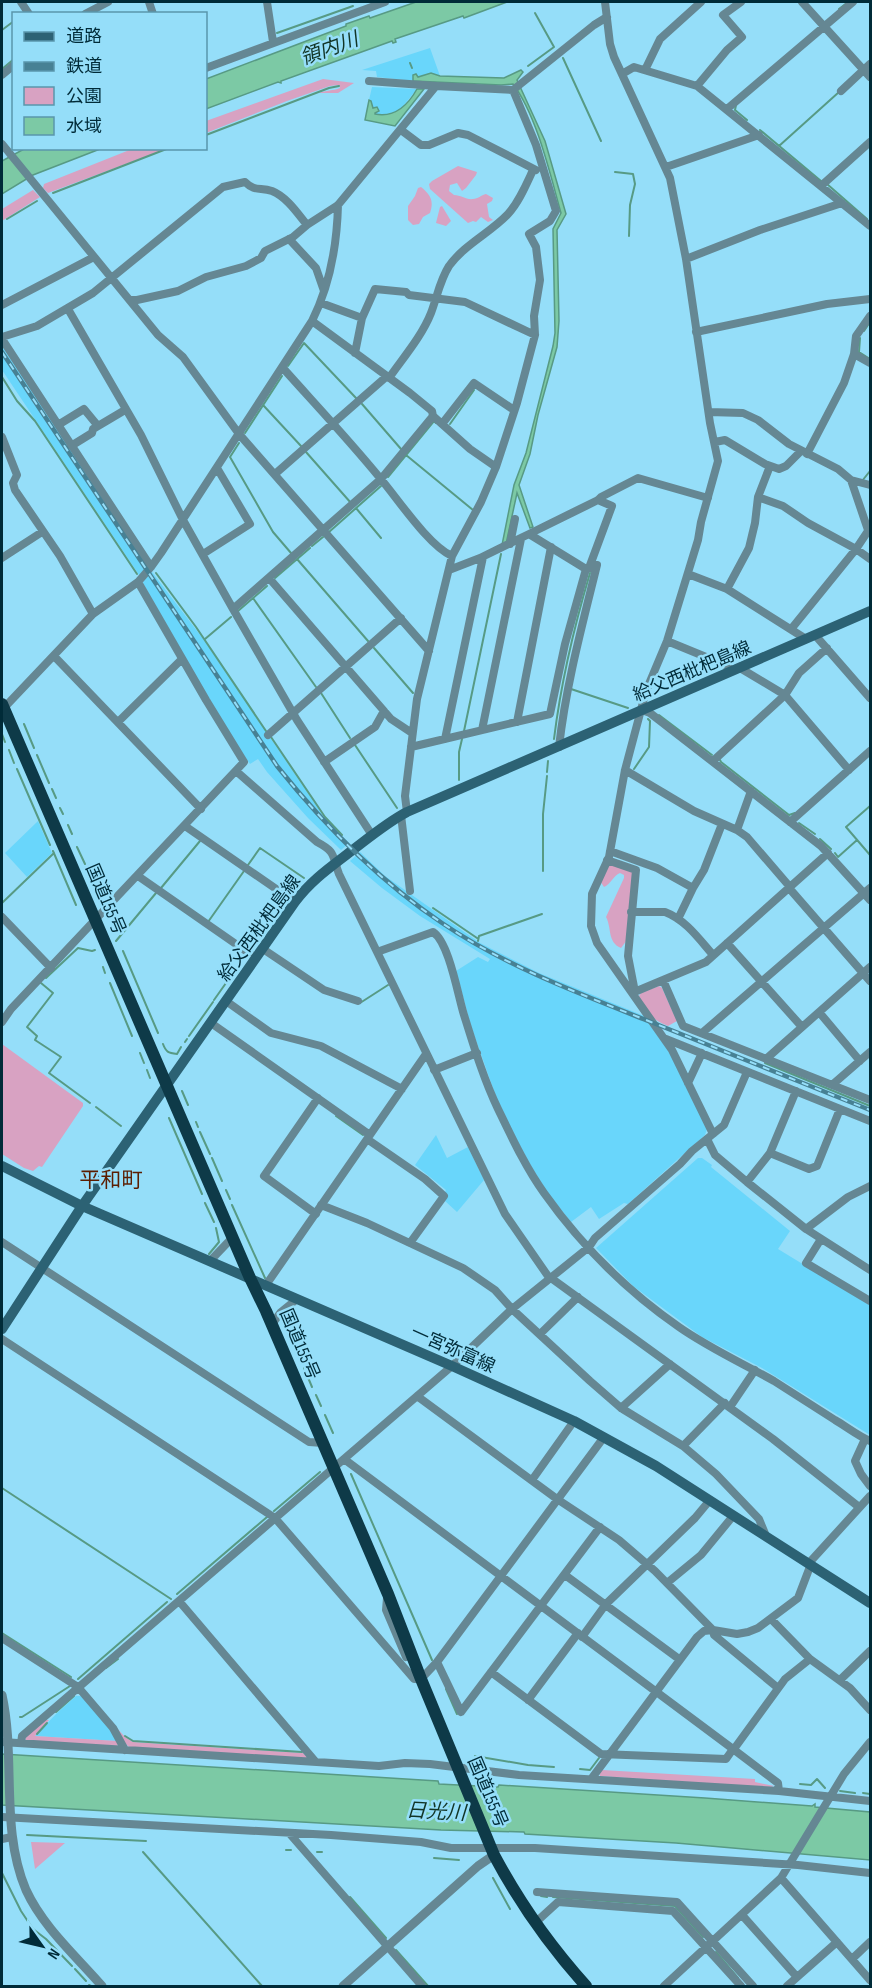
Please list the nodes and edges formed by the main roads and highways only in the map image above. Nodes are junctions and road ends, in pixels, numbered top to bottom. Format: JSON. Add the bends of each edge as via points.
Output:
{"nodes":[{"id":1,"x":870,"y":611,"type":"edge"},
{"id":2,"x":2,"y":707,"type":"edge"},
{"id":3,"x":167,"y":1086,"type":"junction"},
{"id":4,"x":2,"y":1166,"type":"edge"},
{"id":5,"x":82,"y":1206,"type":"junction"},
{"id":6,"x":250,"y":1278,"type":"junction"},
{"id":7,"x":2,"y":1329,"type":"edge"},
{"id":8,"x":868,"y":1598,"type":"edge"},
{"id":9,"x":586,"y":1986,"type":"edge"}],
"edges":[{"from":1,"to":3,"type":"main road","name":"給父西枇杷島線","via":[[404,814],[372,835],[306,887]]},
{"from":2,"to":3,"type":"highway","name":"国道155号"},
{"from":3,"to":5,"type":"main road","name":"給父西枇杷島線"},
{"from":3,"to":6,"type":"highway","name":"国道155号"},
{"from":4,"to":5,"type":"main road","name":"一宮弥富線"},
{"from":5,"to":6,"type":"main road","name":"一宮弥富線"},
{"from":5,"to":7,"type":"main road","name":"給父西枇杷島線"},
{"from":6,"to":8,"type":"main road","name":"一宮弥富線","via":[[574,1421],[656,1466]]},
{"from":6,"to":9,"type":"highway","name":"国道155号","via":[[388,1594],[418,1679],[492,1848],[535,1923]]}]}
